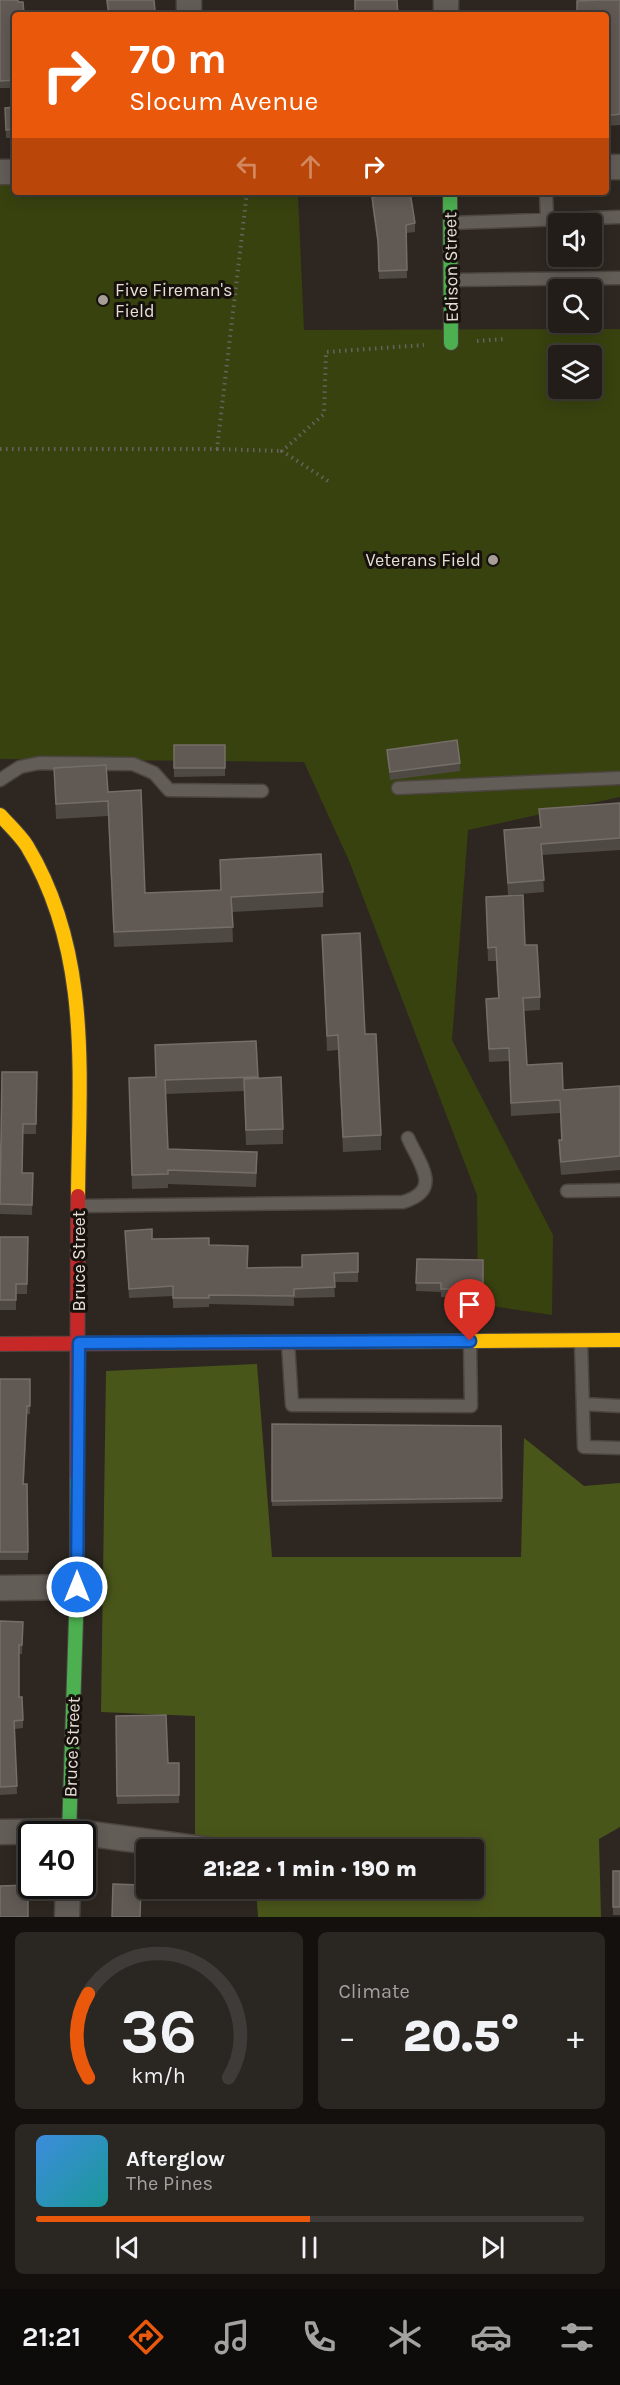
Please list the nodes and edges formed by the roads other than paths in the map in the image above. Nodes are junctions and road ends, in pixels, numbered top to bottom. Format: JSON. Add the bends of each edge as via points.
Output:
{"nodes":[{"id":1,"x":450,"y":195,"type":"edge"},
{"id":2,"x":546,"y":195,"type":"edge"},
{"id":3,"x":620,"y":217,"type":"edge"},
{"id":4,"x":547,"y":219,"type":"junction"},
{"id":5,"x":450,"y":224,"type":"junction"},
{"id":6,"x":620,"y":278,"type":"edge"},
{"id":7,"x":451,"y":280,"type":"junction"},
{"id":8,"x":451,"y":343,"type":"road end"},
{"id":9,"x":620,"y":778,"type":"edge"},
{"id":10,"x":0,"y":780,"type":"edge"},
{"id":11,"x":398,"y":788,"type":"dead end"},
{"id":12,"x":262,"y":791,"type":"dead end"},
{"id":13,"x":0,"y":815,"type":"edge"},
{"id":14,"x":408,"y":1138,"type":"dead end"},
{"id":15,"x":620,"y":1190,"type":"edge"},
{"id":16,"x":567,"y":1191,"type":"dead end"},
{"id":17,"x":79,"y":1206,"type":"junction"},
{"id":18,"x":581,"y":1340,"type":"junction"},
{"id":19,"x":620,"y":1340,"type":"edge"},
{"id":20,"x":470,"y":1341,"type":"junction"},
{"id":21,"x":288,"y":1342,"type":"junction"},
{"id":22,"x":79,"y":1343,"type":"junction"},
{"id":23,"x":0,"y":1344,"type":"edge"},
{"id":24,"x":583,"y":1404,"type":"junction"},
{"id":25,"x":620,"y":1406,"type":"edge"},
{"id":26,"x":620,"y":1448,"type":"edge"},
{"id":27,"x":77,"y":1587,"type":"junction"},
{"id":28,"x":0,"y":1588,"type":"edge"},
{"id":29,"x":69,"y":1821,"type":"edge"},
{"id":30,"x":0,"y":1832,"type":"edge"},
{"id":31,"x":18,"y":1832,"type":"edge"},
{"id":32,"x":96,"y":1835,"type":"edge"},
{"id":33,"x":136,"y":1841,"type":"edge"},
{"id":34,"x":67,"y":1899,"type":"edge"},
{"id":35,"x":66,"y":1917,"type":"edge"}],
"edges":[{"from":1,"to":5,"type":"street","name":"Edison Street"},
{"from":2,"to":4,"type":"lane"},
{"from":3,"to":4,"type":"lane"},
{"from":4,"to":5,"type":"lane"},
{"from":5,"to":7,"type":"street","name":"Edison Street"},
{"from":6,"to":7,"type":"lane"},
{"from":7,"to":8,"type":"street","name":"Edison Street"},
{"from":9,"to":11,"type":"lane"},
{"from":10,"to":12,"type":"lane","via":[[20,767],[39,763],[133,764],[154,773],[169,790]]},
{"from":13,"to":17,"type":"street","name":"Bruce Street","via":[[26,844],[47,885],[74,974],[79,1020]]},
{"from":14,"to":17,"type":"lane","via":[[426,1186],[415,1198],[403,1202]]},
{"from":15,"to":16,"type":"lane"},
{"from":17,"to":22,"type":"street","name":"Bruce Street"},
{"from":18,"to":19,"type":"street"},
{"from":18,"to":20,"type":"street"},
{"from":18,"to":24,"type":"lane"},
{"from":20,"to":21,"type":"street"},
{"from":20,"to":21,"type":"lane","via":[[471,1406],[292,1405]]},
{"from":21,"to":22,"type":"street"},
{"from":22,"to":23,"type":"street"},
{"from":22,"to":27,"type":"street","name":"Bruce Street"},
{"from":24,"to":25,"type":"lane"},
{"from":24,"to":26,"type":"lane","via":[[584,1448]]},
{"from":27,"to":28,"type":"street"},
{"from":27,"to":29,"type":"street","name":"Bruce Street"},
{"from":30,"to":31,"type":"street"},
{"from":32,"to":33,"type":"street"},
{"from":34,"to":35,"type":"street"}]}
